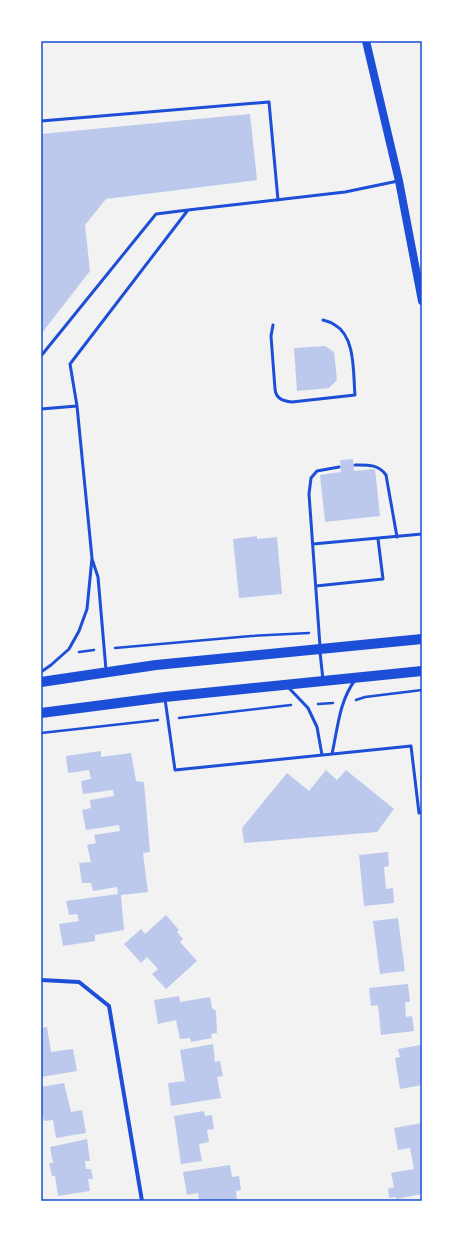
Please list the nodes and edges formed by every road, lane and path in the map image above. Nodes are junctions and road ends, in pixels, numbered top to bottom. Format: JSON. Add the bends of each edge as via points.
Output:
{"nodes":[{"id":1,"x":366,"y":41,"type":"edge"},
{"id":2,"x":41,"y":121,"type":"edge"},
{"id":3,"x":399,"y":181,"type":"junction"},
{"id":4,"x":278,"y":200,"type":"junction"},
{"id":5,"x":188,"y":210,"type":"junction"},
{"id":6,"x":422,"y":301,"type":"edge"},
{"id":7,"x":323,"y":320,"type":"dead end"},
{"id":8,"x":273,"y":325,"type":"dead end"},
{"id":9,"x":41,"y":356,"type":"edge"},
{"id":10,"x":76,"y":406,"type":"junction"},
{"id":11,"x":41,"y":409,"type":"edge"},
{"id":12,"x":355,"y":465,"type":"dead end"},
{"id":13,"x":339,"y":467,"type":"dead end"},
{"id":14,"x":422,"y":534,"type":"edge"},
{"id":15,"x":398,"y":537,"type":"junction"},
{"id":16,"x":378,"y":539,"type":"junction"},
{"id":17,"x":313,"y":544,"type":"junction"},
{"id":18,"x":92,"y":558,"type":"junction"},
{"id":19,"x":316,"y":586,"type":"junction"},
{"id":20,"x":319,"y":632,"type":"junction"},
{"id":21,"x":422,"y":639,"type":"edge"},
{"id":22,"x":320,"y":648,"type":"junction"},
{"id":23,"x":106,"y":649,"type":"junction"},
{"id":24,"x":64,"y":654,"type":"junction"},
{"id":25,"x":422,"y":671,"type":"edge"},
{"id":26,"x":41,"y":672,"type":"edge"},
{"id":27,"x":106,"y":672,"type":"junction"},
{"id":28,"x":358,"y":676,"type":"junction"},
{"id":29,"x":323,"y":680,"type":"junction"},
{"id":30,"x":41,"y":682,"type":"edge"},
{"id":31,"x":286,"y":684,"type":"junction"},
{"id":32,"x":422,"y":690,"type":"edge"},
{"id":33,"x":165,"y":697,"type":"junction"},
{"id":34,"x":342,"y":703,"type":"junction"},
{"id":35,"x":303,"y":704,"type":"junction"},
{"id":36,"x":41,"y":713,"type":"edge"},
{"id":37,"x":168,"y":719,"type":"junction"},
{"id":38,"x":41,"y":733,"type":"edge"},
{"id":39,"x":332,"y":754,"type":"junction"},
{"id":40,"x":322,"y":755,"type":"junction"},
{"id":41,"x":422,"y":812,"type":"edge"},
{"id":42,"x":41,"y":980,"type":"edge"},
{"id":43,"x":142,"y":1201,"type":"edge"}],
"edges":[{"from":1,"to":3,"type":"main road"},
{"from":2,"to":4,"type":"lane","via":[[269,102]]},
{"from":3,"to":4,"type":"lane","via":[[345,192]]},
{"from":3,"to":6,"type":"main road"},
{"from":4,"to":5,"type":"lane"},
{"from":5,"to":9,"type":"lane","via":[[156,214]]},
{"from":5,"to":10,"type":"lane","via":[[70,364]]},
{"from":7,"to":8,"type":"lane","via":[[336,325],[350,344],[355,396],[282,401],[275,389],[271,336]]},
{"from":10,"to":11,"type":"lane"},
{"from":10,"to":18,"type":"lane"},
{"from":12,"to":15,"type":"lane","via":[[376,466],[386,475]]},
{"from":13,"to":17,"type":"lane","via":[[317,471],[311,478],[309,509]]},
{"from":14,"to":15,"type":"lane"},
{"from":15,"to":16,"type":"lane"},
{"from":16,"to":17,"type":"lane"},
{"from":16,"to":19,"type":"lane","via":[[383,579]]},
{"from":17,"to":19,"type":"lane"},
{"from":18,"to":23,"type":"lane","via":[[98,577]]},
{"from":18,"to":24,"type":"lane","via":[[87,609],[74,642]]},
{"from":19,"to":20,"type":"lane"},
{"from":20,"to":22,"type":"lane"},
{"from":20,"to":23,"type":"path"},
{"from":21,"to":22,"type":"main road"},
{"from":22,"to":27,"type":"main road"},
{"from":22,"to":29,"type":"lane"},
{"from":23,"to":24,"type":"path"},
{"from":23,"to":27,"type":"lane"},
{"from":24,"to":26,"type":"lane"},
{"from":25,"to":28,"type":"main road"},
{"from":27,"to":30,"type":"main road"},
{"from":28,"to":29,"type":"main road"},
{"from":28,"to":34,"type":"lane","via":[[346,692]]},
{"from":29,"to":31,"type":"main road"},
{"from":31,"to":33,"type":"main road"},
{"from":31,"to":35,"type":"lane"},
{"from":32,"to":34,"type":"path","via":[[365,697]]},
{"from":33,"to":36,"type":"main road"},
{"from":33,"to":37,"type":"lane"},
{"from":34,"to":35,"type":"path"},
{"from":34,"to":39,"type":"lane"},
{"from":35,"to":37,"type":"path"},
{"from":35,"to":40,"type":"lane","via":[[308,708],[317,727]]},
{"from":37,"to":38,"type":"path"},
{"from":37,"to":40,"type":"lane","via":[[175,770]]},
{"from":39,"to":40,"type":"lane"},
{"from":39,"to":41,"type":"lane","via":[[410,746],[419,813]]},
{"from":42,"to":43,"type":"street","via":[[79,982],[110,1006]]}]}
